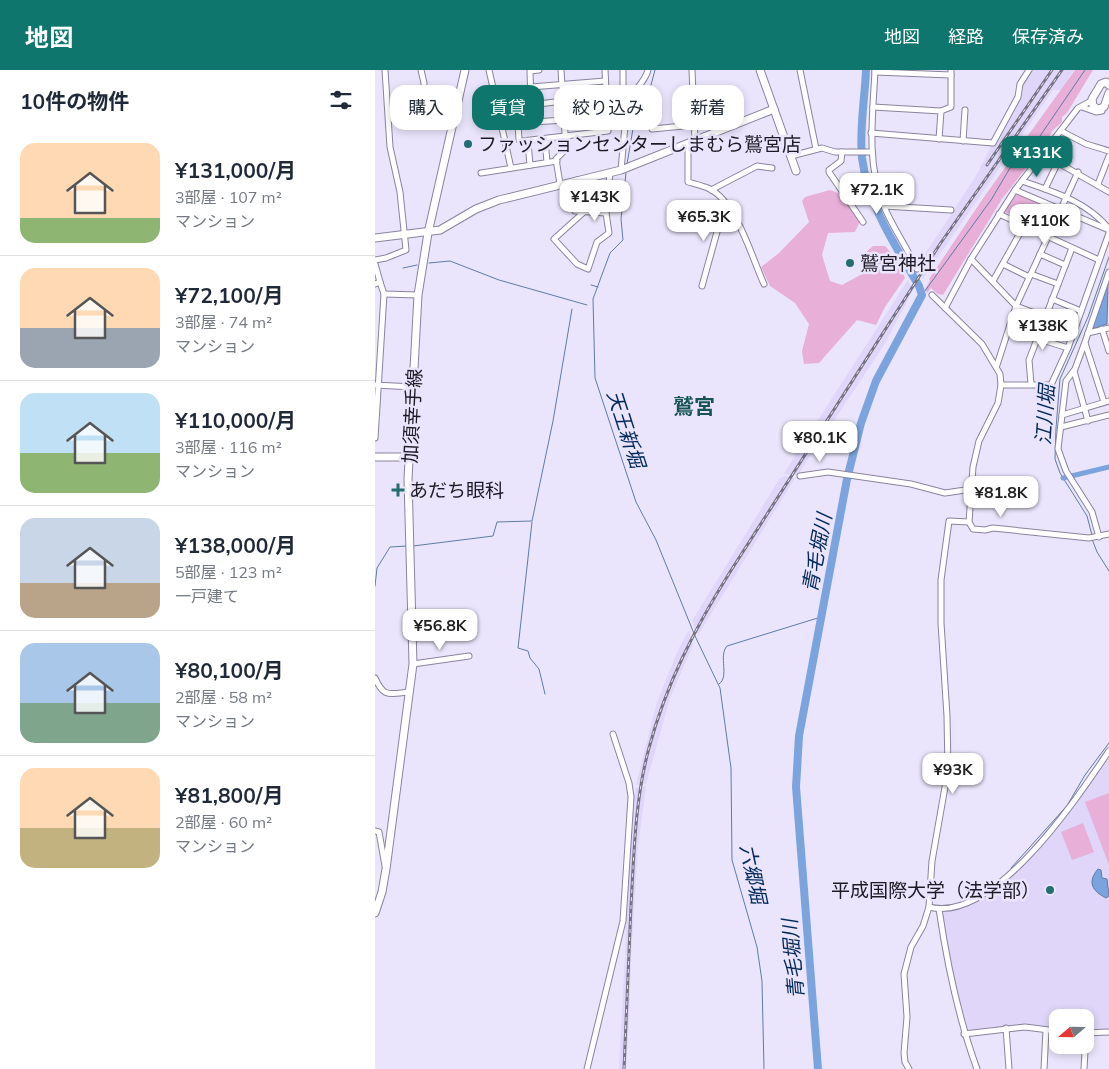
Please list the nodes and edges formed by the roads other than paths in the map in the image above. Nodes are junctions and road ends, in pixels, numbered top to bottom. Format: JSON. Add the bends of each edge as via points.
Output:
{"nodes":[{"id":1,"x":385,"y":70,"type":"edge"},
{"id":2,"x":421,"y":70,"type":"edge"},
{"id":3,"x":465,"y":70,"type":"edge"},
{"id":4,"x":489,"y":70,"type":"edge"},
{"id":5,"x":539,"y":70,"type":"edge"},
{"id":6,"x":561,"y":70,"type":"edge"},
{"id":7,"x":605,"y":70,"type":"edge"},
{"id":8,"x":623,"y":70,"type":"edge"},
{"id":9,"x":648,"y":70,"type":"edge"},
{"id":10,"x":692,"y":70,"type":"edge"},
{"id":11,"x":760,"y":70,"type":"edge"},
{"id":12,"x":800,"y":70,"type":"edge"},
{"id":13,"x":1029,"y":70,"type":"edge"},
{"id":14,"x":875,"y":71,"type":"edge"},
{"id":15,"x":951,"y":72,"type":"edge"},
{"id":16,"x":605,"y":81,"type":"junction"},
{"id":17,"x":424,"y":85,"type":"edge"},
{"id":18,"x":531,"y":85,"type":"edge"},
{"id":19,"x":562,"y":85,"type":"joint"},
{"id":20,"x":605,"y":85,"type":"edge"},
{"id":21,"x":623,"y":85,"type":"edge"},
{"id":22,"x":640,"y":85,"type":"edge"},
{"id":23,"x":693,"y":85,"type":"edge"},
{"id":24,"x":1109,"y":85,"type":"edge"},
{"id":25,"x":1109,"y":93,"type":"edge"},
{"id":26,"x":1091,"y":101,"type":"junction"},
{"id":27,"x":873,"y":107,"type":"junction"},
{"id":28,"x":1079,"y":107,"type":"junction"},
{"id":29,"x":1104,"y":107,"type":"junction"},
{"id":30,"x":774,"y":110,"type":"junction"},
{"id":31,"x":965,"y":110,"type":"dead end"},
{"id":32,"x":941,"y":111,"type":"junction"},
{"id":33,"x":518,"y":130,"type":"edge"},
{"id":34,"x":565,"y":130,"type":"edge"},
{"id":35,"x":608,"y":130,"type":"edge"},
{"id":36,"x":625,"y":130,"type":"edge"},
{"id":37,"x":693,"y":130,"type":"edge"},
{"id":38,"x":1061,"y":131,"type":"junction"},
{"id":39,"x":871,"y":133,"type":"junction"},
{"id":40,"x":565,"y":137,"type":"junction"},
{"id":41,"x":939,"y":139,"type":"junction"},
{"id":42,"x":545,"y":140,"type":"junction"},
{"id":43,"x":963,"y":141,"type":"junction"},
{"id":44,"x":528,"y":142,"type":"junction"},
{"id":45,"x":692,"y":142,"type":"junction"},
{"id":46,"x":816,"y":149,"type":"junction"},
{"id":47,"x":870,"y":151,"type":"junction"},
{"id":48,"x":1109,"y":151,"type":"edge"},
{"id":49,"x":842,"y":152,"type":"junction"},
{"id":50,"x":1043,"y":154,"type":"junction"},
{"id":51,"x":791,"y":156,"type":"junction"},
{"id":52,"x":1109,"y":156,"type":"edge"},
{"id":53,"x":557,"y":161,"type":"junction"},
{"id":54,"x":547,"y":162,"type":"junction"},
{"id":55,"x":1059,"y":162,"type":"junction"},
{"id":56,"x":530,"y":165,"type":"junction"},
{"id":57,"x":511,"y":168,"type":"junction"},
{"id":58,"x":772,"y":168,"type":"dead end"},
{"id":59,"x":621,"y":170,"type":"junction"},
{"id":60,"x":796,"y":171,"type":"dead end"},
{"id":61,"x":1078,"y":172,"type":"junction"},
{"id":62,"x":610,"y":173,"type":"junction"},
{"id":63,"x":481,"y":174,"type":"dead end"},
{"id":64,"x":577,"y":180,"type":"junction"},
{"id":65,"x":1023,"y":180,"type":"junction"},
{"id":66,"x":560,"y":184,"type":"junction"},
{"id":67,"x":1098,"y":184,"type":"junction"},
{"id":68,"x":1045,"y":189,"type":"junction"},
{"id":69,"x":711,"y":190,"type":"junction"},
{"id":70,"x":1015,"y":190,"type":"junction"},
{"id":71,"x":1109,"y":192,"type":"edge"},
{"id":72,"x":1066,"y":197,"type":"junction"},
{"id":73,"x":725,"y":203,"type":"junction"},
{"id":74,"x":884,"y":206,"type":"junction"},
{"id":75,"x":1060,"y":207,"type":"junction"},
{"id":76,"x":951,"y":210,"type":"dead end"},
{"id":77,"x":584,"y":212,"type":"junction"},
{"id":78,"x":606,"y":213,"type":"junction"},
{"id":79,"x":999,"y":214,"type":"junction"},
{"id":80,"x":863,"y":222,"type":"dead end"},
{"id":81,"x":1024,"y":226,"type":"junction"},
{"id":82,"x":1109,"y":231,"type":"edge"},
{"id":83,"x":428,"y":232,"type":"junction"},
{"id":84,"x":406,"y":235,"type":"junction"},
{"id":85,"x":1048,"y":237,"type":"junction"},
{"id":86,"x":375,"y":238,"type":"edge"},
{"id":87,"x":1072,"y":248,"type":"junction"},
{"id":88,"x":1040,"y":254,"type":"junction"},
{"id":89,"x":971,"y":259,"type":"junction"},
{"id":90,"x":375,"y":260,"type":"edge"},
{"id":91,"x":1099,"y":260,"type":"junction"},
{"id":92,"x":375,"y":264,"type":"edge"},
{"id":93,"x":1003,"y":264,"type":"junction"},
{"id":94,"x":1065,"y":265,"type":"junction"},
{"id":95,"x":917,"y":269,"type":"dead end"},
{"id":96,"x":1109,"y":272,"type":"edge"},
{"id":97,"x":1030,"y":276,"type":"junction"},
{"id":98,"x":1108,"y":281,"type":"edge"},
{"id":99,"x":993,"y":282,"type":"junction"},
{"id":100,"x":377,"y":283,"type":"edge"},
{"id":101,"x":764,"y":284,"type":"dead end"},
{"id":102,"x":1057,"y":284,"type":"junction"},
{"id":103,"x":702,"y":286,"type":"dead end"},
{"id":104,"x":384,"y":294,"type":"junction"},
{"id":105,"x":417,"y":295,"type":"junction"},
{"id":106,"x":932,"y":295,"type":"dead end"},
{"id":107,"x":1052,"y":299,"type":"junction"},
{"id":108,"x":1016,"y":306,"type":"junction"},
{"id":109,"x":945,"y":308,"type":"junction"},
{"id":110,"x":1081,"y":311,"type":"junction"},
{"id":111,"x":1044,"y":316,"type":"junction"},
{"id":112,"x":1010,"y":326,"type":"junction"},
{"id":113,"x":1075,"y":328,"type":"junction"},
{"id":114,"x":1109,"y":328,"type":"edge"},
{"id":115,"x":1102,"y":329,"type":"junction"},
{"id":116,"x":1088,"y":333,"type":"junction"},
{"id":117,"x":1037,"y":337,"type":"junction"},
{"id":118,"x":1085,"y":342,"type":"junction"},
{"id":119,"x":1068,"y":348,"type":"junction"},
{"id":120,"x":1109,"y":351,"type":"edge"},
{"id":121,"x":997,"y":365,"type":"junction"},
{"id":122,"x":1074,"y":371,"type":"junction"},
{"id":123,"x":1031,"y":384,"type":"junction"},
{"id":124,"x":377,"y":385,"type":"edge"},
{"id":125,"x":1001,"y":385,"type":"junction"},
{"id":126,"x":413,"y":387,"type":"junction"},
{"id":127,"x":1107,"y":402,"type":"edge"},
{"id":128,"x":1085,"y":408,"type":"junction"},
{"id":129,"x":1061,"y":415,"type":"junction"},
{"id":130,"x":1109,"y":415,"type":"edge"},
{"id":131,"x":1088,"y":421,"type":"junction"},
{"id":132,"x":1061,"y":427,"type":"junction"},
{"id":133,"x":375,"y":438,"type":"edge"},
{"id":134,"x":375,"y":457,"type":"edge"},
{"id":135,"x":409,"y":457,"type":"junction"},
{"id":136,"x":801,"y":476,"type":"dead end"},
{"id":137,"x":972,"y":489,"type":"junction"},
{"id":138,"x":969,"y":522,"type":"junction"},
{"id":139,"x":1109,"y":534,"type":"edge"},
{"id":140,"x":1099,"y":537,"type":"junction"},
{"id":141,"x":469,"y":656,"type":"dead end"},
{"id":142,"x":413,"y":664,"type":"junction"},
{"id":143,"x":375,"y":678,"type":"edge"},
{"id":144,"x":409,"y":692,"type":"junction"},
{"id":145,"x":613,"y":734,"type":"dead end"},
{"id":146,"x":1109,"y":751,"type":"edge"},
{"id":147,"x":375,"y":831,"type":"edge"},
{"id":148,"x":386,"y":869,"type":"junction"},
{"id":149,"x":929,"y":907,"type":"junction"},
{"id":150,"x":939,"y":909,"type":"junction"},
{"id":151,"x":375,"y":913,"type":"edge"},
{"id":152,"x":1005,"y":1028,"type":"junction"},
{"id":153,"x":1046,"y":1030,"type":"junction"},
{"id":154,"x":1049,"y":1030,"type":"edge"},
{"id":155,"x":1109,"y":1032,"type":"edge"},
{"id":156,"x":1094,"y":1033,"type":"edge"},
{"id":157,"x":964,"y":1034,"type":"junction"},
{"id":158,"x":1085,"y":1054,"type":"edge"},
{"id":159,"x":587,"y":1069,"type":"edge"},
{"id":160,"x":909,"y":1069,"type":"edge"},
{"id":161,"x":977,"y":1069,"type":"edge"},
{"id":162,"x":1009,"y":1069,"type":"edge"},
{"id":163,"x":1044,"y":1069,"type":"edge"},
{"id":164,"x":1084,"y":1069,"type":"edge"}],
"edges":[{"from":1,"to":84,"type":"street","via":[[391,147]]},
{"from":2,"to":17,"type":"street"},
{"from":3,"to":83,"type":"main road","name":"加須幸手線"},
{"from":4,"to":57,"type":"street"},
{"from":5,"to":18,"type":"street","via":[[530,71]]},
{"from":6,"to":19,"type":"street"},
{"from":7,"to":16,"type":"street"},
{"from":8,"to":21,"type":"street"},
{"from":9,"to":22,"type":"street"},
{"from":10,"to":23,"type":"street"},
{"from":11,"to":30,"type":"main road"},
{"from":12,"to":46,"type":"street"},
{"from":13,"to":43,"type":"street","via":[[993,144]]},
{"from":14,"to":15,"type":"street"},
{"from":14,"to":27,"type":"street"},
{"from":15,"to":32,"type":"street","via":[[951,108]]},
{"from":16,"to":19,"type":"street"},
{"from":16,"to":20,"type":"street"},
{"from":24,"to":26,"type":"main road","via":[[1106,82],[1101,84]]},
{"from":25,"to":29,"type":"main road"},
{"from":26,"to":28,"type":"street"},
{"from":26,"to":29,"type":"main road","via":[[1096,108]]},
{"from":27,"to":32,"type":"street"},
{"from":27,"to":39,"type":"street"},
{"from":28,"to":29,"type":"street","via":[[1086,106],[1098,112]]},
{"from":28,"to":38,"type":"street"},
{"from":30,"to":45,"type":"main road"},
{"from":30,"to":51,"type":"main road"},
{"from":31,"to":43,"type":"street"},
{"from":32,"to":41,"type":"street"},
{"from":33,"to":44,"type":"street","via":[[519,140]]},
{"from":34,"to":40,"type":"street"},
{"from":35,"to":40,"type":"street"},
{"from":36,"to":59,"type":"street"},
{"from":37,"to":45,"type":"street"},
{"from":38,"to":48,"type":"street"},
{"from":38,"to":50,"type":"street"},
{"from":39,"to":41,"type":"street"},
{"from":39,"to":47,"type":"street"},
{"from":40,"to":42,"type":"street"},
{"from":40,"to":53,"type":"street","via":[[566,149]]},
{"from":41,"to":43,"type":"street"},
{"from":42,"to":44,"type":"street"},
{"from":42,"to":54,"type":"street"},
{"from":44,"to":56,"type":"street"},
{"from":45,"to":59,"type":"main road"},
{"from":45,"to":69,"type":"street","via":[[688,182]]},
{"from":46,"to":49,"type":"street"},
{"from":46,"to":51,"type":"street"},
{"from":47,"to":49,"type":"street"},
{"from":47,"to":74,"type":"street"},
{"from":49,"to":80,"type":"street","via":[[841,161],[829,172]]},
{"from":50,"to":55,"type":"street"},
{"from":50,"to":65,"type":"street"},
{"from":51,"to":60,"type":"main road"},
{"from":52,"to":67,"type":"street"},
{"from":53,"to":54,"type":"street"},
{"from":53,"to":66,"type":"street"},
{"from":54,"to":56,"type":"street"},
{"from":55,"to":61,"type":"street"},
{"from":55,"to":68,"type":"street"},
{"from":56,"to":57,"type":"street"},
{"from":57,"to":63,"type":"street"},
{"from":58,"to":69,"type":"street","via":[[757,166]]},
{"from":59,"to":62,"type":"main road"},
{"from":61,"to":67,"type":"street"},
{"from":61,"to":72,"type":"street"},
{"from":62,"to":64,"type":"main road"},
{"from":62,"to":78,"type":"street"},
{"from":64,"to":66,"type":"main road"},
{"from":64,"to":77,"type":"street","via":[[575,211]]},
{"from":65,"to":68,"type":"street"},
{"from":65,"to":70,"type":"street"},
{"from":66,"to":83,"type":"main road","via":[[499,200],[470,212],[445,228]]},
{"from":67,"to":71,"type":"street"},
{"from":68,"to":72,"type":"street"},
{"from":69,"to":73,"type":"street"},
{"from":70,"to":75,"type":"street"},
{"from":70,"to":79,"type":"street"},
{"from":72,"to":75,"type":"street"},
{"from":72,"to":82,"type":"street","via":[[1098,214]]},
{"from":73,"to":101,"type":"street","via":[[737,221]]},
{"from":73,"to":103,"type":"street"},
{"from":74,"to":76,"type":"street"},
{"from":74,"to":95,"type":"street"},
{"from":75,"to":82,"type":"street"},
{"from":75,"to":85,"type":"street"},
{"from":77,"to":78,"type":"street"},
{"from":77,"to":78,"type":"street","via":[[554,238],[577,264],[588,269],[597,242],[609,233]]},
{"from":79,"to":81,"type":"street"},
{"from":79,"to":89,"type":"street"},
{"from":81,"to":85,"type":"street"},
{"from":81,"to":93,"type":"street"},
{"from":82,"to":91,"type":"street"},
{"from":83,"to":84,"type":"main road"},
{"from":83,"to":105,"type":"main road","name":"加須幸手線"},
{"from":84,"to":86,"type":"main road"},
{"from":84,"to":90,"type":"street","via":[[406,250]]},
{"from":85,"to":87,"type":"street"},
{"from":85,"to":88,"type":"street"},
{"from":87,"to":91,"type":"street"},
{"from":87,"to":94,"type":"street"},
{"from":88,"to":94,"type":"street"},
{"from":88,"to":97,"type":"street"},
{"from":89,"to":99,"type":"street"},
{"from":89,"to":109,"type":"street"},
{"from":91,"to":110,"type":"street"},
{"from":92,"to":100,"type":"street"},
{"from":93,"to":97,"type":"street"},
{"from":93,"to":99,"type":"street"},
{"from":94,"to":102,"type":"street"},
{"from":96,"to":98,"type":"street"},
{"from":97,"to":102,"type":"street"},
{"from":97,"to":108,"type":"street"},
{"from":98,"to":116,"type":"street"},
{"from":99,"to":108,"type":"street"},
{"from":100,"to":104,"type":"street"},
{"from":102,"to":107,"type":"street"},
{"from":104,"to":105,"type":"street"},
{"from":104,"to":124,"type":"street"},
{"from":105,"to":126,"type":"main road","name":"加須幸手線"},
{"from":106,"to":109,"type":"street"},
{"from":107,"to":110,"type":"street"},
{"from":107,"to":111,"type":"street"},
{"from":108,"to":111,"type":"street"},
{"from":108,"to":112,"type":"street"},
{"from":109,"to":121,"type":"street","via":[[968,328]]},
{"from":110,"to":113,"type":"street"},
{"from":111,"to":113,"type":"street"},
{"from":111,"to":117,"type":"street"},
{"from":112,"to":117,"type":"street"},
{"from":112,"to":121,"type":"street"},
{"from":113,"to":119,"type":"street"},
{"from":114,"to":115,"type":"street"},
{"from":115,"to":116,"type":"street"},
{"from":115,"to":120,"type":"street"},
{"from":116,"to":118,"type":"street"},
{"from":117,"to":119,"type":"street"},
{"from":117,"to":123,"type":"street","via":[[1029,360]]},
{"from":118,"to":122,"type":"street"},
{"from":118,"to":127,"type":"street"},
{"from":119,"to":123,"type":"street","via":[[1051,385]]},
{"from":121,"to":125,"type":"street"},
{"from":122,"to":128,"type":"street"},
{"from":122,"to":129,"type":"street","via":[[1066,381]]},
{"from":123,"to":125,"type":"street"},
{"from":124,"to":126,"type":"street"},
{"from":124,"to":133,"type":"street"},
{"from":125,"to":137,"type":"street","via":[[998,403],[979,441]]},
{"from":126,"to":135,"type":"main road","name":"加須幸手線"},
{"from":127,"to":128,"type":"street"},
{"from":128,"to":129,"type":"street"},
{"from":128,"to":131,"type":"street"},
{"from":129,"to":132,"type":"street"},
{"from":130,"to":131,"type":"street"},
{"from":131,"to":132,"type":"street"},
{"from":132,"to":140,"type":"street","via":[[1058,449],[1061,460],[1092,512]]},
{"from":134,"to":135,"type":"main road"},
{"from":135,"to":142,"type":"main road","name":"加須幸手線"},
{"from":136,"to":137,"type":"street","via":[[825,472],[911,484],[945,493]]},
{"from":137,"to":138,"type":"street"},
{"from":138,"to":140,"type":"street","via":[[973,529]]},
{"from":138,"to":149,"type":"street","via":[[949,521],[941,580],[947,770],[932,861]]},
{"from":139,"to":140,"type":"street"},
{"from":141,"to":142,"type":"street"},
{"from":142,"to":144,"type":"main road","name":"加須幸手線"},
{"from":143,"to":144,"type":"street","via":[[387,694]]},
{"from":144,"to":148,"type":"main road","name":"加須幸手線"},
{"from":145,"to":159,"type":"street","via":[[631,797],[623,914]]},
{"from":146,"to":150,"type":"street","via":[[1078,797],[1022,862],[980,897],[962,905]]},
{"from":147,"to":148,"type":"street","via":[[379,832]]},
{"from":148,"to":151,"type":"main road","name":"加須幸手線"},
{"from":149,"to":150,"type":"street"},
{"from":149,"to":160,"type":"street","via":[[911,947],[904,974],[907,1017],[904,1053]]},
{"from":150,"to":157,"type":"street","via":[[947,968]]},
{"from":152,"to":153,"type":"street"},
{"from":152,"to":157,"type":"street"},
{"from":152,"to":162,"type":"street"},
{"from":153,"to":154,"type":"street"},
{"from":153,"to":163,"type":"street"},
{"from":155,"to":156,"type":"street"},
{"from":157,"to":161,"type":"street"},
{"from":158,"to":164,"type":"street"}]}
